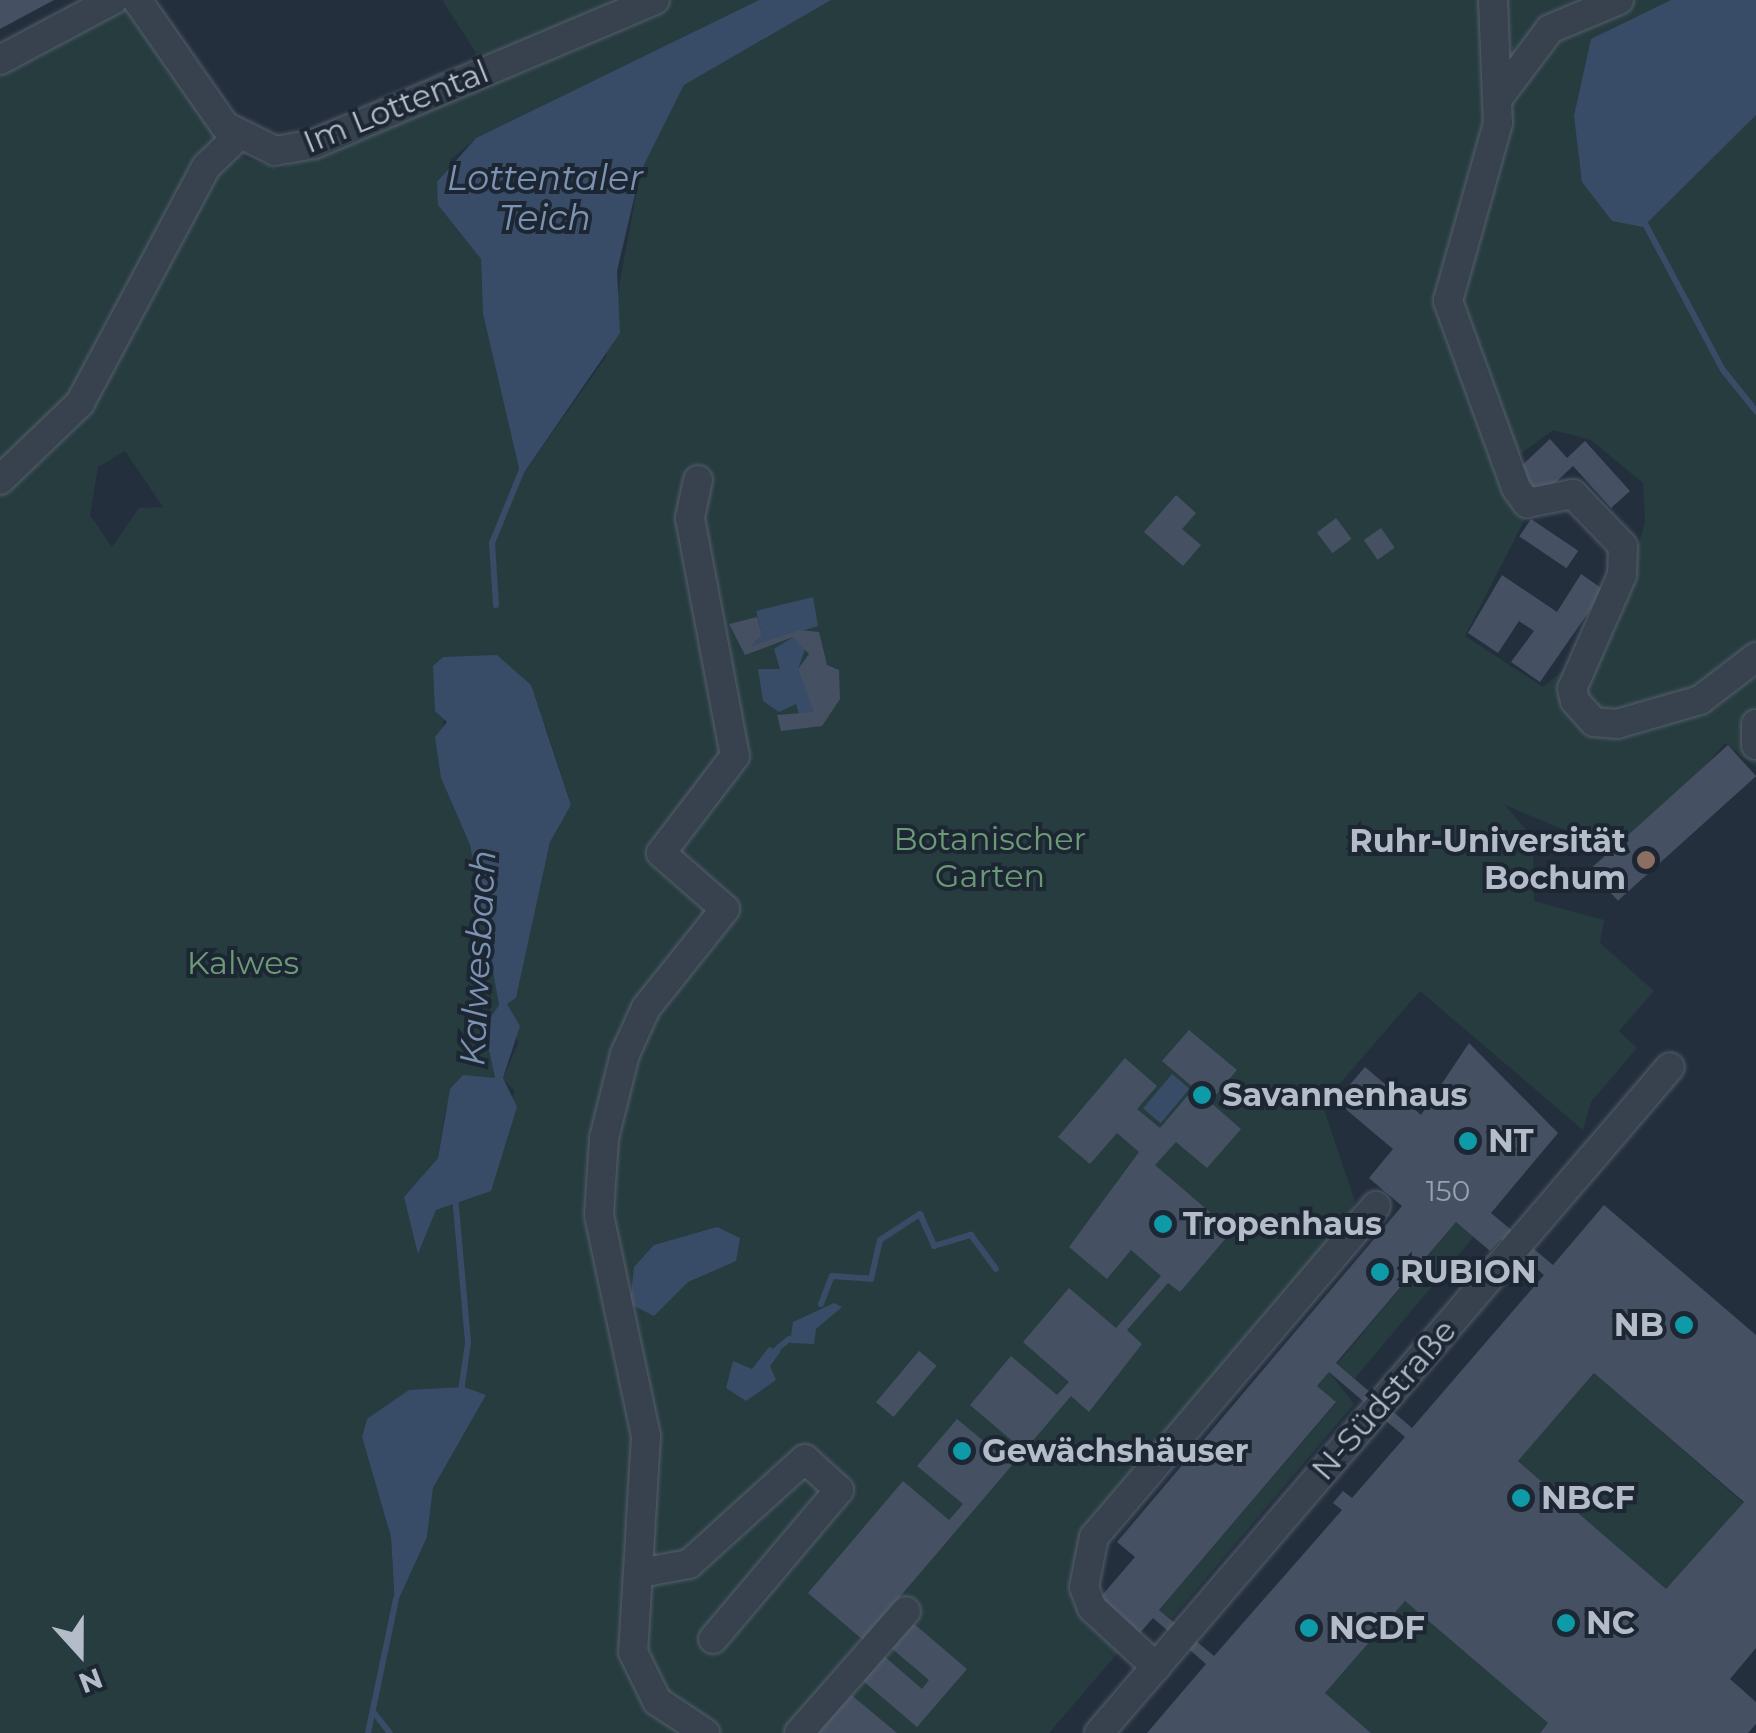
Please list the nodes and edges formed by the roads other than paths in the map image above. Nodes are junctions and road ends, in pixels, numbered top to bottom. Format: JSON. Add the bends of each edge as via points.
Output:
{"nodes":[{"id":1,"x":113,"y":0,"type":"edge"},
{"id":2,"x":138,"y":0,"type":"edge"},
{"id":3,"x":655,"y":0,"type":"edge"},
{"id":4,"x":1493,"y":0,"type":"edge"},
{"id":5,"x":1619,"y":0,"type":"edge"},
{"id":6,"x":0,"y":60,"type":"edge"},
{"id":7,"x":1502,"y":93,"type":"junction"},
{"id":8,"x":237,"y":137,"type":"junction"},
{"id":9,"x":0,"y":480,"type":"edge"},
{"id":10,"x":698,"y":480,"type":"dead end"},
{"id":11,"x":1756,"y":657,"type":"edge"},
{"id":12,"x":1756,"y":724,"type":"edge"},
{"id":13,"x":1756,"y":745,"type":"edge"},
{"id":14,"x":1670,"y":1067,"type":"dead end"},
{"id":15,"x":1376,"y":1206,"type":"dead end"},
{"id":16,"x":640,"y":1573,"type":"junction"},
{"id":17,"x":906,"y":1611,"type":"dead end"},
{"id":18,"x":713,"y":1639,"type":"dead end"},
{"id":19,"x":1156,"y":1666,"type":"junction"},
{"id":20,"x":703,"y":1732,"type":"edge"},
{"id":21,"x":799,"y":1733,"type":"edge"},
{"id":22,"x":1099,"y":1733,"type":"edge"}],
"edges":[{"from":1,"to":6,"type":"street"},
{"from":2,"to":8,"type":"street"},
{"from":3,"to":8,"type":"street","name":"Im Lottental","via":[[314,144],[275,152]]},
{"from":4,"to":7,"type":"street"},
{"from":5,"to":7,"type":"street","via":[[1550,29]]},
{"from":7,"to":11,"type":"street","via":[[1448,300],[1516,488],[1527,503],[1573,494],[1623,546],[1622,575],[1572,689],[1575,701],[1594,722],[1617,724],[1700,700]]},
{"from":8,"to":9,"type":"street","via":[[206,167],[80,404]]},
{"from":10,"to":16,"type":"street","via":[[690,518],[736,756],[661,854],[725,909],[646,1008],[626,1054],[601,1168],[604,1263],[646,1436]]},
{"from":12,"to":13,"type":"street"},
{"from":14,"to":19,"type":"street","name":"N-Südstraße"},
{"from":15,"to":19,"type":"street","via":[[1094,1537],[1084,1588],[1092,1608]]},
{"from":16,"to":18,"type":"street","via":[[689,1564],[804,1459],[840,1490]]},
{"from":16,"to":20,"type":"street","via":[[640,1674],[657,1701]]},
{"from":17,"to":21,"type":"street"},
{"from":19,"to":22,"type":"street","name":"N-Südstraße"}]}
